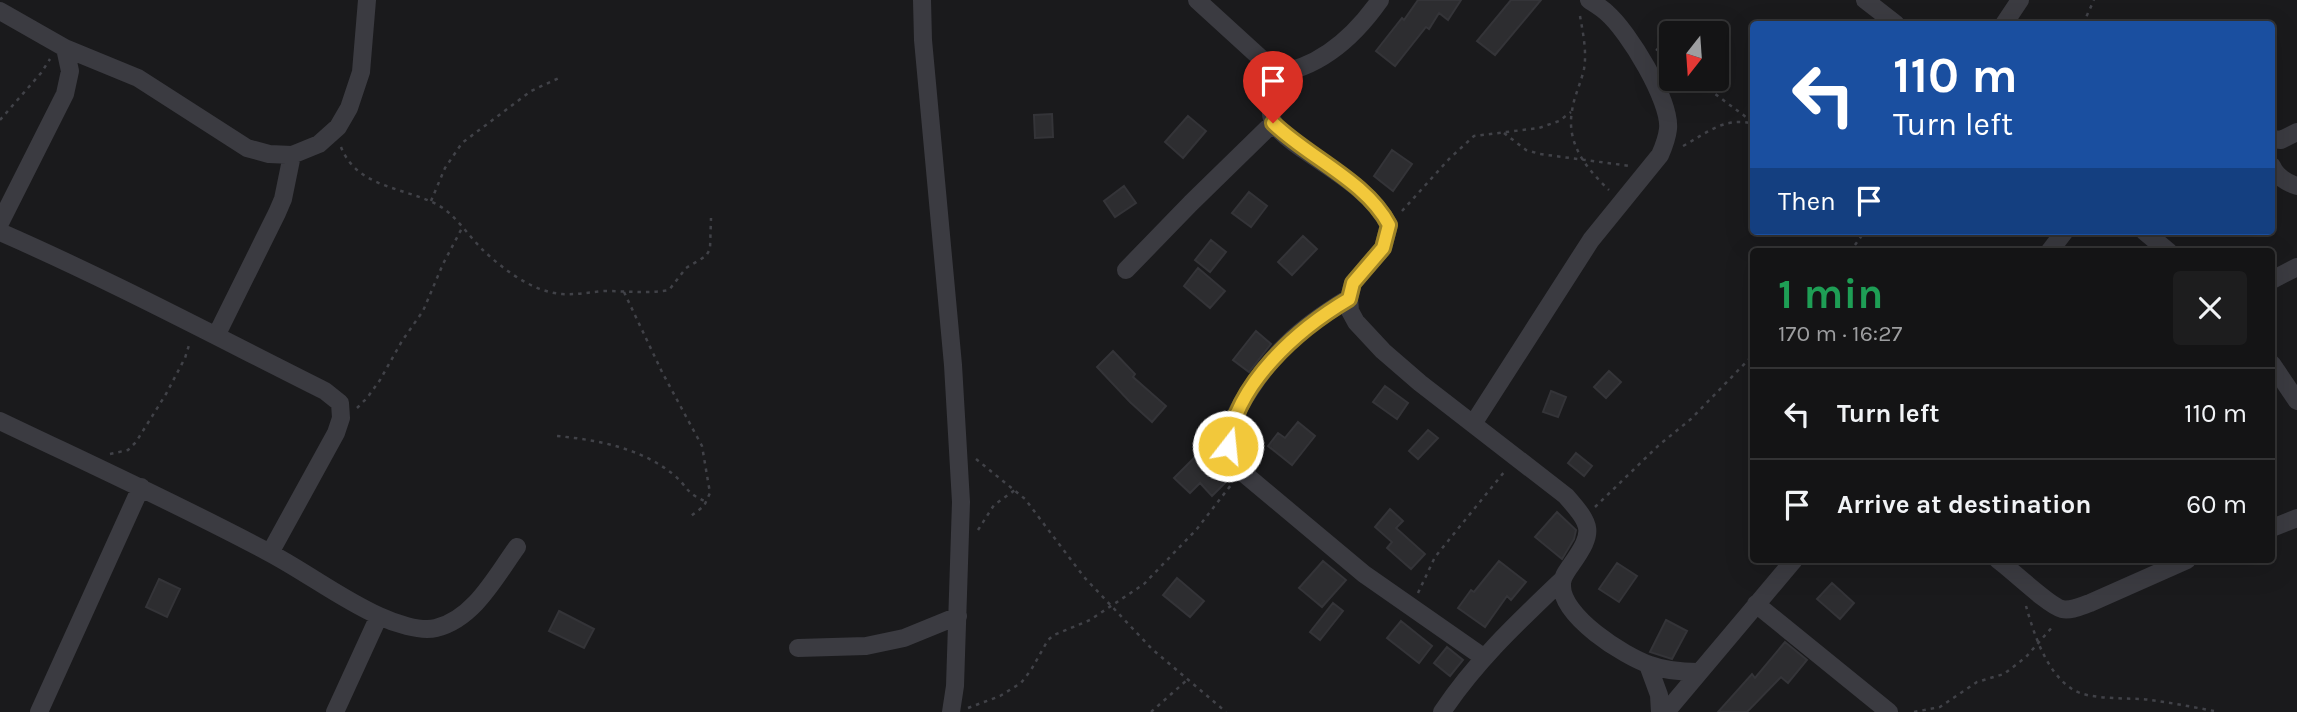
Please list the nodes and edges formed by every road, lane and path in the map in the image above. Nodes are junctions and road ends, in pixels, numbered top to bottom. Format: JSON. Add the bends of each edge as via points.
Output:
{"nodes":[{"id":1,"x":12,"y":0,"type":"edge"},
{"id":2,"x":367,"y":0,"type":"edge"},
{"id":3,"x":922,"y":0,"type":"edge"},
{"id":4,"x":1197,"y":0,"type":"edge"},
{"id":5,"x":1380,"y":0,"type":"edge"},
{"id":6,"x":1865,"y":0,"type":"edge"},
{"id":7,"x":2020,"y":0,"type":"edge"},
{"id":8,"x":2094,"y":0,"type":"edge"},
{"id":9,"x":1584,"y":4,"type":"edge"},
{"id":10,"x":0,"y":11,"type":"edge"},
{"id":11,"x":1892,"y":21,"type":"edge"},
{"id":12,"x":2006,"y":21,"type":"edge"},
{"id":13,"x":2084,"y":21,"type":"edge"},
{"id":14,"x":62,"y":46,"type":"junction"},
{"id":15,"x":1274,"y":74,"type":"junction"},
{"id":16,"x":561,"y":77,"type":"dead end"},
{"id":17,"x":1711,"y":91,"type":"edge"},
{"id":18,"x":1571,"y":112,"type":"junction"},
{"id":19,"x":0,"y":120,"type":"edge"},
{"id":20,"x":1750,"y":121,"type":"edge"},
{"id":21,"x":1273,"y":123,"type":"junction"},
{"id":22,"x":1750,"y":123,"type":"edge"},
{"id":23,"x":338,"y":127,"type":"junction"},
{"id":24,"x":1504,"y":132,"type":"junction"},
{"id":25,"x":2297,"y":132,"type":"edge"},
{"id":26,"x":2275,"y":139,"type":"edge"},
{"id":27,"x":292,"y":155,"type":"junction"},
{"id":28,"x":1581,"y":160,"type":"junction"},
{"id":29,"x":1655,"y":161,"type":"junction"},
{"id":30,"x":2275,"y":173,"type":"edge"},
{"id":31,"x":2297,"y":186,"type":"edge"},
{"id":32,"x":431,"y":201,"type":"junction"},
{"id":33,"x":1621,"y":202,"type":"junction"},
{"id":34,"x":711,"y":218,"type":"dead end"},
{"id":35,"x":0,"y":223,"type":"edge"},
{"id":36,"x":1389,"y":225,"type":"junction"},
{"id":37,"x":462,"y":228,"type":"junction"},
{"id":38,"x":0,"y":232,"type":"edge"},
{"id":39,"x":2149,"y":235,"type":"edge"},
{"id":40,"x":2164,"y":248,"type":"edge"},
{"id":41,"x":2297,"y":267,"type":"edge"},
{"id":42,"x":1126,"y":270,"type":"dead end"},
{"id":43,"x":2275,"y":279,"type":"edge"},
{"id":44,"x":624,"y":292,"type":"junction"},
{"id":45,"x":1349,"y":299,"type":"junction"},
{"id":46,"x":195,"y":326,"type":"junction"},
{"id":47,"x":216,"y":336,"type":"junction"},
{"id":48,"x":1750,"y":358,"type":"edge"},
{"id":49,"x":2275,"y":368,"type":"edge"},
{"id":50,"x":2297,"y":401,"type":"edge"},
{"id":51,"x":341,"y":418,"type":"junction"},
{"id":52,"x":0,"y":421,"type":"edge"},
{"id":53,"x":1473,"y":424,"type":"junction"},
{"id":54,"x":557,"y":436,"type":"dead end"},
{"id":55,"x":958,"y":447,"type":"junction"},
{"id":56,"x":101,"y":455,"type":"dead end"},
{"id":57,"x":1518,"y":459,"type":"junction"},
{"id":58,"x":1241,"y":471,"type":"junction"},
{"id":59,"x":141,"y":487,"type":"junction"},
{"id":60,"x":1015,"y":490,"type":"junction"},
{"id":61,"x":707,"y":502,"type":"junction"},
{"id":62,"x":691,"y":516,"type":"dead end"},
{"id":63,"x":1584,"y":517,"type":"junction"},
{"id":64,"x":2297,"y":518,"type":"edge"},
{"id":65,"x":2275,"y":527,"type":"edge"},
{"id":66,"x":977,"y":533,"type":"dead end"},
{"id":67,"x":517,"y":547,"type":"dead end"},
{"id":68,"x":270,"y":553,"type":"junction"},
{"id":69,"x":1791,"y":563,"type":"edge"},
{"id":70,"x":2002,"y":563,"type":"edge"},
{"id":71,"x":2180,"y":563,"type":"edge"},
{"id":72,"x":2019,"y":576,"type":"junction"},
{"id":73,"x":1563,"y":579,"type":"junction"},
{"id":74,"x":1756,"y":604,"type":"junction"},
{"id":75,"x":1111,"y":607,"type":"junction"},
{"id":76,"x":1413,"y":608,"type":"junction"},
{"id":77,"x":2062,"y":609,"type":"junction"},
{"id":78,"x":379,"y":616,"type":"junction"},
{"id":79,"x":958,"y":616,"type":"junction"},
{"id":80,"x":2039,"y":643,"type":"junction"},
{"id":81,"x":797,"y":648,"type":"dead end"},
{"id":82,"x":1483,"y":657,"type":"junction"},
{"id":83,"x":1648,"y":665,"type":"junction"},
{"id":84,"x":1698,"y":672,"type":"junction"},
{"id":85,"x":1187,"y":680,"type":"junction"},
{"id":86,"x":959,"y":710,"type":"edge"},
{"id":87,"x":2214,"y":711,"type":"edge"},
{"id":88,"x":39,"y":712,"type":"edge"},
{"id":89,"x":335,"y":712,"type":"edge"},
{"id":90,"x":1151,"y":712,"type":"edge"},
{"id":91,"x":1226,"y":712,"type":"edge"},
{"id":92,"x":1442,"y":712,"type":"edge"},
{"id":93,"x":1660,"y":712,"type":"edge"},
{"id":94,"x":1666,"y":712,"type":"edge"},
{"id":95,"x":1889,"y":712,"type":"edge"},
{"id":96,"x":1914,"y":712,"type":"edge"}],
"edges":[{"from":1,"to":10,"type":"street"},
{"from":2,"to":23,"type":"street","via":[[362,72]]},
{"from":3,"to":55,"type":"street"},
{"from":4,"to":15,"type":"street"},
{"from":5,"to":15,"type":"street","via":[[1357,29],[1315,63]]},
{"from":6,"to":11,"type":"street"},
{"from":7,"to":12,"type":"street"},
{"from":8,"to":13,"type":"path"},
{"from":9,"to":18,"type":"path","via":[[1584,68]]},
{"from":9,"to":29,"type":"street","via":[[1608,14],[1630,40],[1666,107],[1669,127]]},
{"from":10,"to":14,"type":"street"},
{"from":14,"to":19,"type":"path"},
{"from":14,"to":27,"type":"street","via":[[138,78],[247,148]]},
{"from":14,"to":35,"type":"street","via":[[69,71],[65,94]]},
{"from":15,"to":21,"type":"street"},
{"from":16,"to":32,"type":"path","via":[[531,92],[462,143]]},
{"from":17,"to":20,"type":"path"},
{"from":18,"to":24,"type":"path","via":[[1549,126]]},
{"from":18,"to":28,"type":"path"},
{"from":21,"to":36,"type":"street","via":[[1364,193]]},
{"from":21,"to":42,"type":"street"},
{"from":22,"to":29,"type":"path","via":[[1724,123]]},
{"from":23,"to":27,"type":"street","via":[[318,144]]},
{"from":23,"to":32,"type":"path","via":[[341,149],[360,174]]},
{"from":24,"to":28,"type":"path","via":[[1526,150]]},
{"from":24,"to":36,"type":"path","via":[[1468,140]]},
{"from":25,"to":26,"type":"street"},
{"from":27,"to":47,"type":"street","via":[[277,213]]},
{"from":28,"to":29,"type":"path","via":[[1611,165]]},
{"from":28,"to":33,"type":"path"},
{"from":29,"to":33,"type":"street"},
{"from":30,"to":31,"type":"street"},
{"from":32,"to":37,"type":"path"},
{"from":33,"to":53,"type":"street","via":[[1584,251]]},
{"from":34,"to":44,"type":"path","via":[[706,256],[686,268],[669,290]]},
{"from":36,"to":45,"type":"street","via":[[1383,248],[1353,283]]},
{"from":37,"to":44,"type":"path","via":[[509,272],[533,286],[558,294]]},
{"from":37,"to":51,"type":"path","via":[[423,311],[380,380],[367,398]]},
{"from":38,"to":46,"type":"street"},
{"from":39,"to":40,"type":"street"},
{"from":41,"to":43,"type":"street"},
{"from":44,"to":61,"type":"path","via":[[702,446],[709,478]]},
{"from":45,"to":53,"type":"street","via":[[1356,322],[1382,351]]},
{"from":45,"to":58,"type":"street","via":[[1285,345],[1243,403],[1228,446]]},
{"from":46,"to":47,"type":"street"},
{"from":46,"to":56,"type":"path","via":[[185,358],[135,442],[128,450]]},
{"from":47,"to":51,"type":"street","via":[[325,391],[340,403]]},
{"from":48,"to":63,"type":"path"},
{"from":49,"to":50,"type":"street"},
{"from":51,"to":68,"type":"street"},
{"from":52,"to":59,"type":"street"},
{"from":53,"to":57,"type":"street"},
{"from":54,"to":61,"type":"path","via":[[594,440],[635,453],[674,475],[691,495]]},
{"from":55,"to":60,"type":"path"},
{"from":55,"to":79,"type":"street"},
{"from":57,"to":63,"type":"street","via":[[1566,496]]},
{"from":57,"to":76,"type":"path","via":[[1435,558]]},
{"from":58,"to":75,"type":"path","via":[[1170,558]]},
{"from":58,"to":76,"type":"street","via":[[1364,574]]},
{"from":59,"to":68,"type":"street"},
{"from":59,"to":88,"type":"street"},
{"from":60,"to":66,"type":"path","via":[[994,505]]},
{"from":60,"to":75,"type":"path"},
{"from":61,"to":62,"type":"path"},
{"from":63,"to":73,"type":"street","via":[[1587,538]]},
{"from":64,"to":65,"type":"street"},
{"from":67,"to":78,"type":"street","via":[[473,607],[452,622],[434,629]]},
{"from":68,"to":78,"type":"street"},
{"from":69,"to":74,"type":"street"},
{"from":70,"to":72,"type":"street"},
{"from":71,"to":77,"type":"street","via":[[2090,603]]},
{"from":72,"to":77,"type":"street"},
{"from":72,"to":80,"type":"path"},
{"from":73,"to":82,"type":"street"},
{"from":73,"to":83,"type":"street","via":[[1566,600],[1592,629]]},
{"from":74,"to":84,"type":"street"},
{"from":74,"to":95,"type":"street"},
{"from":75,"to":85,"type":"path"},
{"from":75,"to":86,"type":"path","via":[[1048,640],[1021,683],[1000,696]]},
{"from":76,"to":82,"type":"street"},
{"from":77,"to":80,"type":"path"},
{"from":78,"to":89,"type":"street"},
{"from":79,"to":81,"type":"street","via":[[904,638],[866,646]]},
{"from":79,"to":86,"type":"street","via":[[955,686]]},
{"from":80,"to":87,"type":"path","via":[[2060,679],[2074,690]]},
{"from":80,"to":96,"type":"path","via":[[2004,674],[1977,682],[1940,706]]},
{"from":82,"to":92,"type":"street"},
{"from":83,"to":84,"type":"street"},
{"from":83,"to":93,"type":"street"},
{"from":84,"to":94,"type":"street"},
{"from":85,"to":90,"type":"path"},
{"from":85,"to":91,"type":"path"}]}
